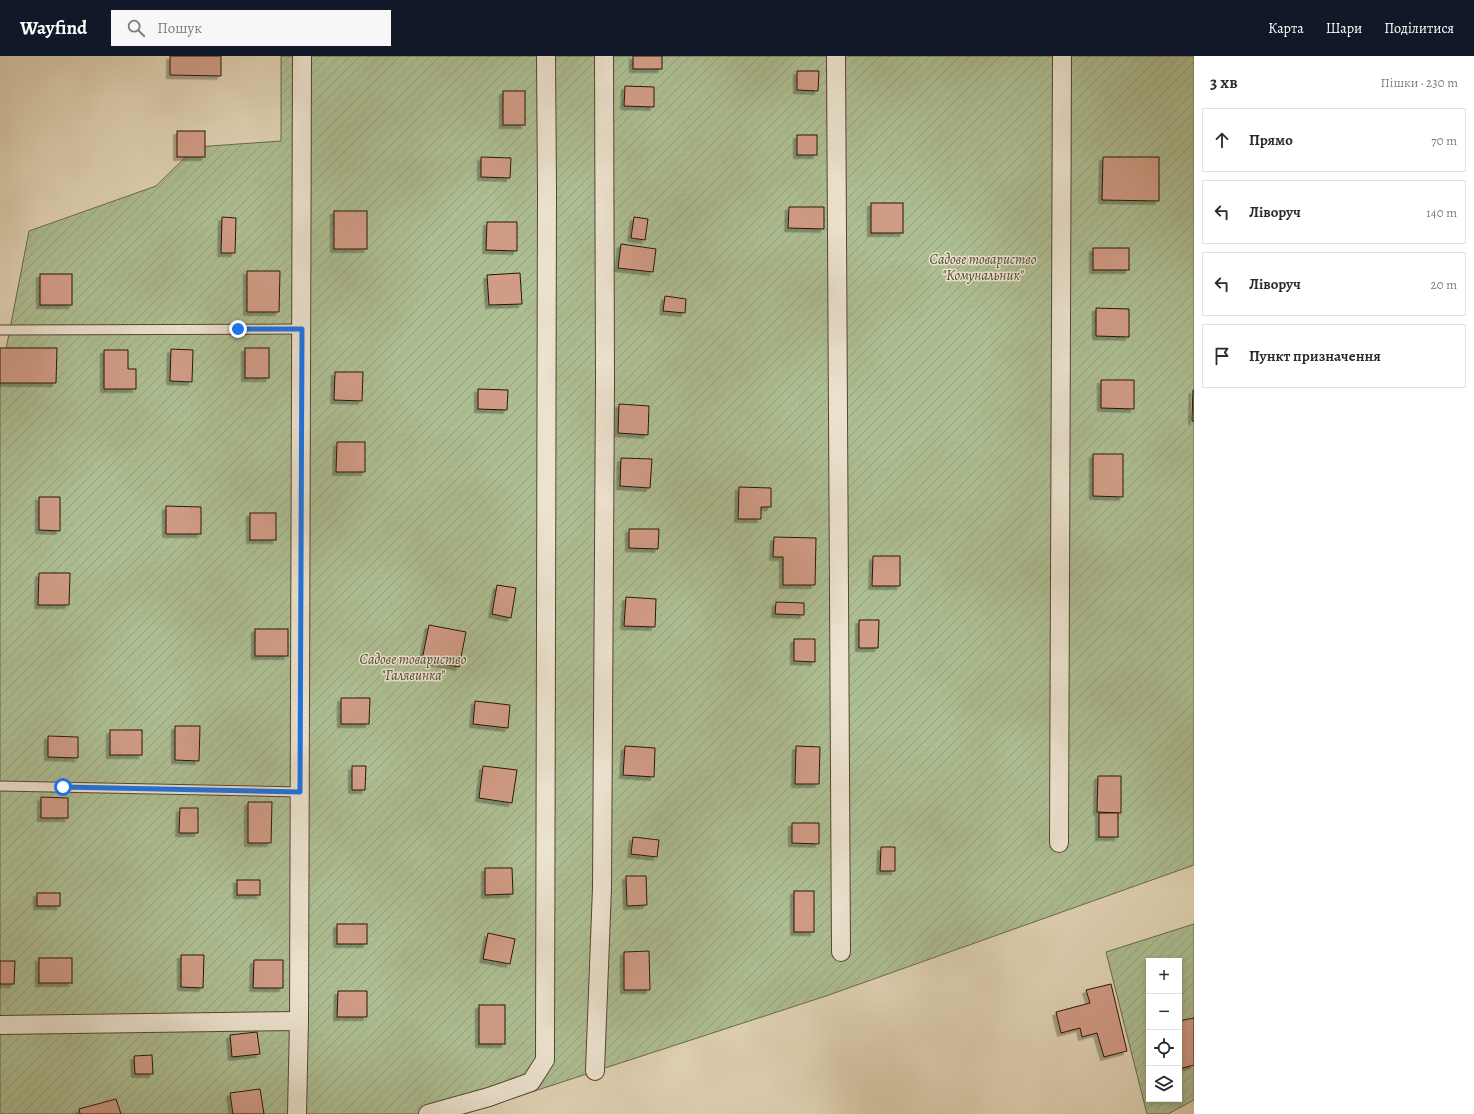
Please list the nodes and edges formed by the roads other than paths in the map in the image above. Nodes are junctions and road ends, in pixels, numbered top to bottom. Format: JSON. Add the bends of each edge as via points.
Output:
{"nodes":[{"id":1,"x":302,"y":56,"type":"edge"},
{"id":2,"x":546,"y":56,"type":"edge"},
{"id":3,"x":604,"y":56,"type":"edge"},
{"id":4,"x":836,"y":56,"type":"edge"},
{"id":5,"x":1062,"y":56,"type":"edge"},
{"id":6,"x":302,"y":329,"type":"junction"},
{"id":7,"x":0,"y":330,"type":"edge"},
{"id":8,"x":0,"y":786,"type":"edge"},
{"id":9,"x":300,"y":792,"type":"junction"},
{"id":10,"x":1059,"y":843,"type":"dead end"},
{"id":11,"x":841,"y":952,"type":"dead end"},
{"id":12,"x":300,"y":1021,"type":"junction"},
{"id":13,"x":0,"y":1025,"type":"edge"},
{"id":14,"x":595,"y":1071,"type":"dead end"},
{"id":15,"x":297,"y":1114,"type":"edge"},
{"id":16,"x":428,"y":1114,"type":"edge"}],
"edges":[{"from":1,"to":6,"type":"street"},
{"from":2,"to":16,"type":"street","via":[[548,191],[545,1060],[531,1082]]},
{"from":3,"to":14,"type":"street","via":[[602,888]]},
{"from":4,"to":11,"type":"street"},
{"from":5,"to":10,"type":"street"},
{"from":6,"to":7,"type":"lane"},
{"from":6,"to":9,"type":"street"},
{"from":8,"to":9,"type":"lane"},
{"from":9,"to":12,"type":"street"},
{"from":12,"to":13,"type":"street"},
{"from":12,"to":15,"type":"street"}]}
